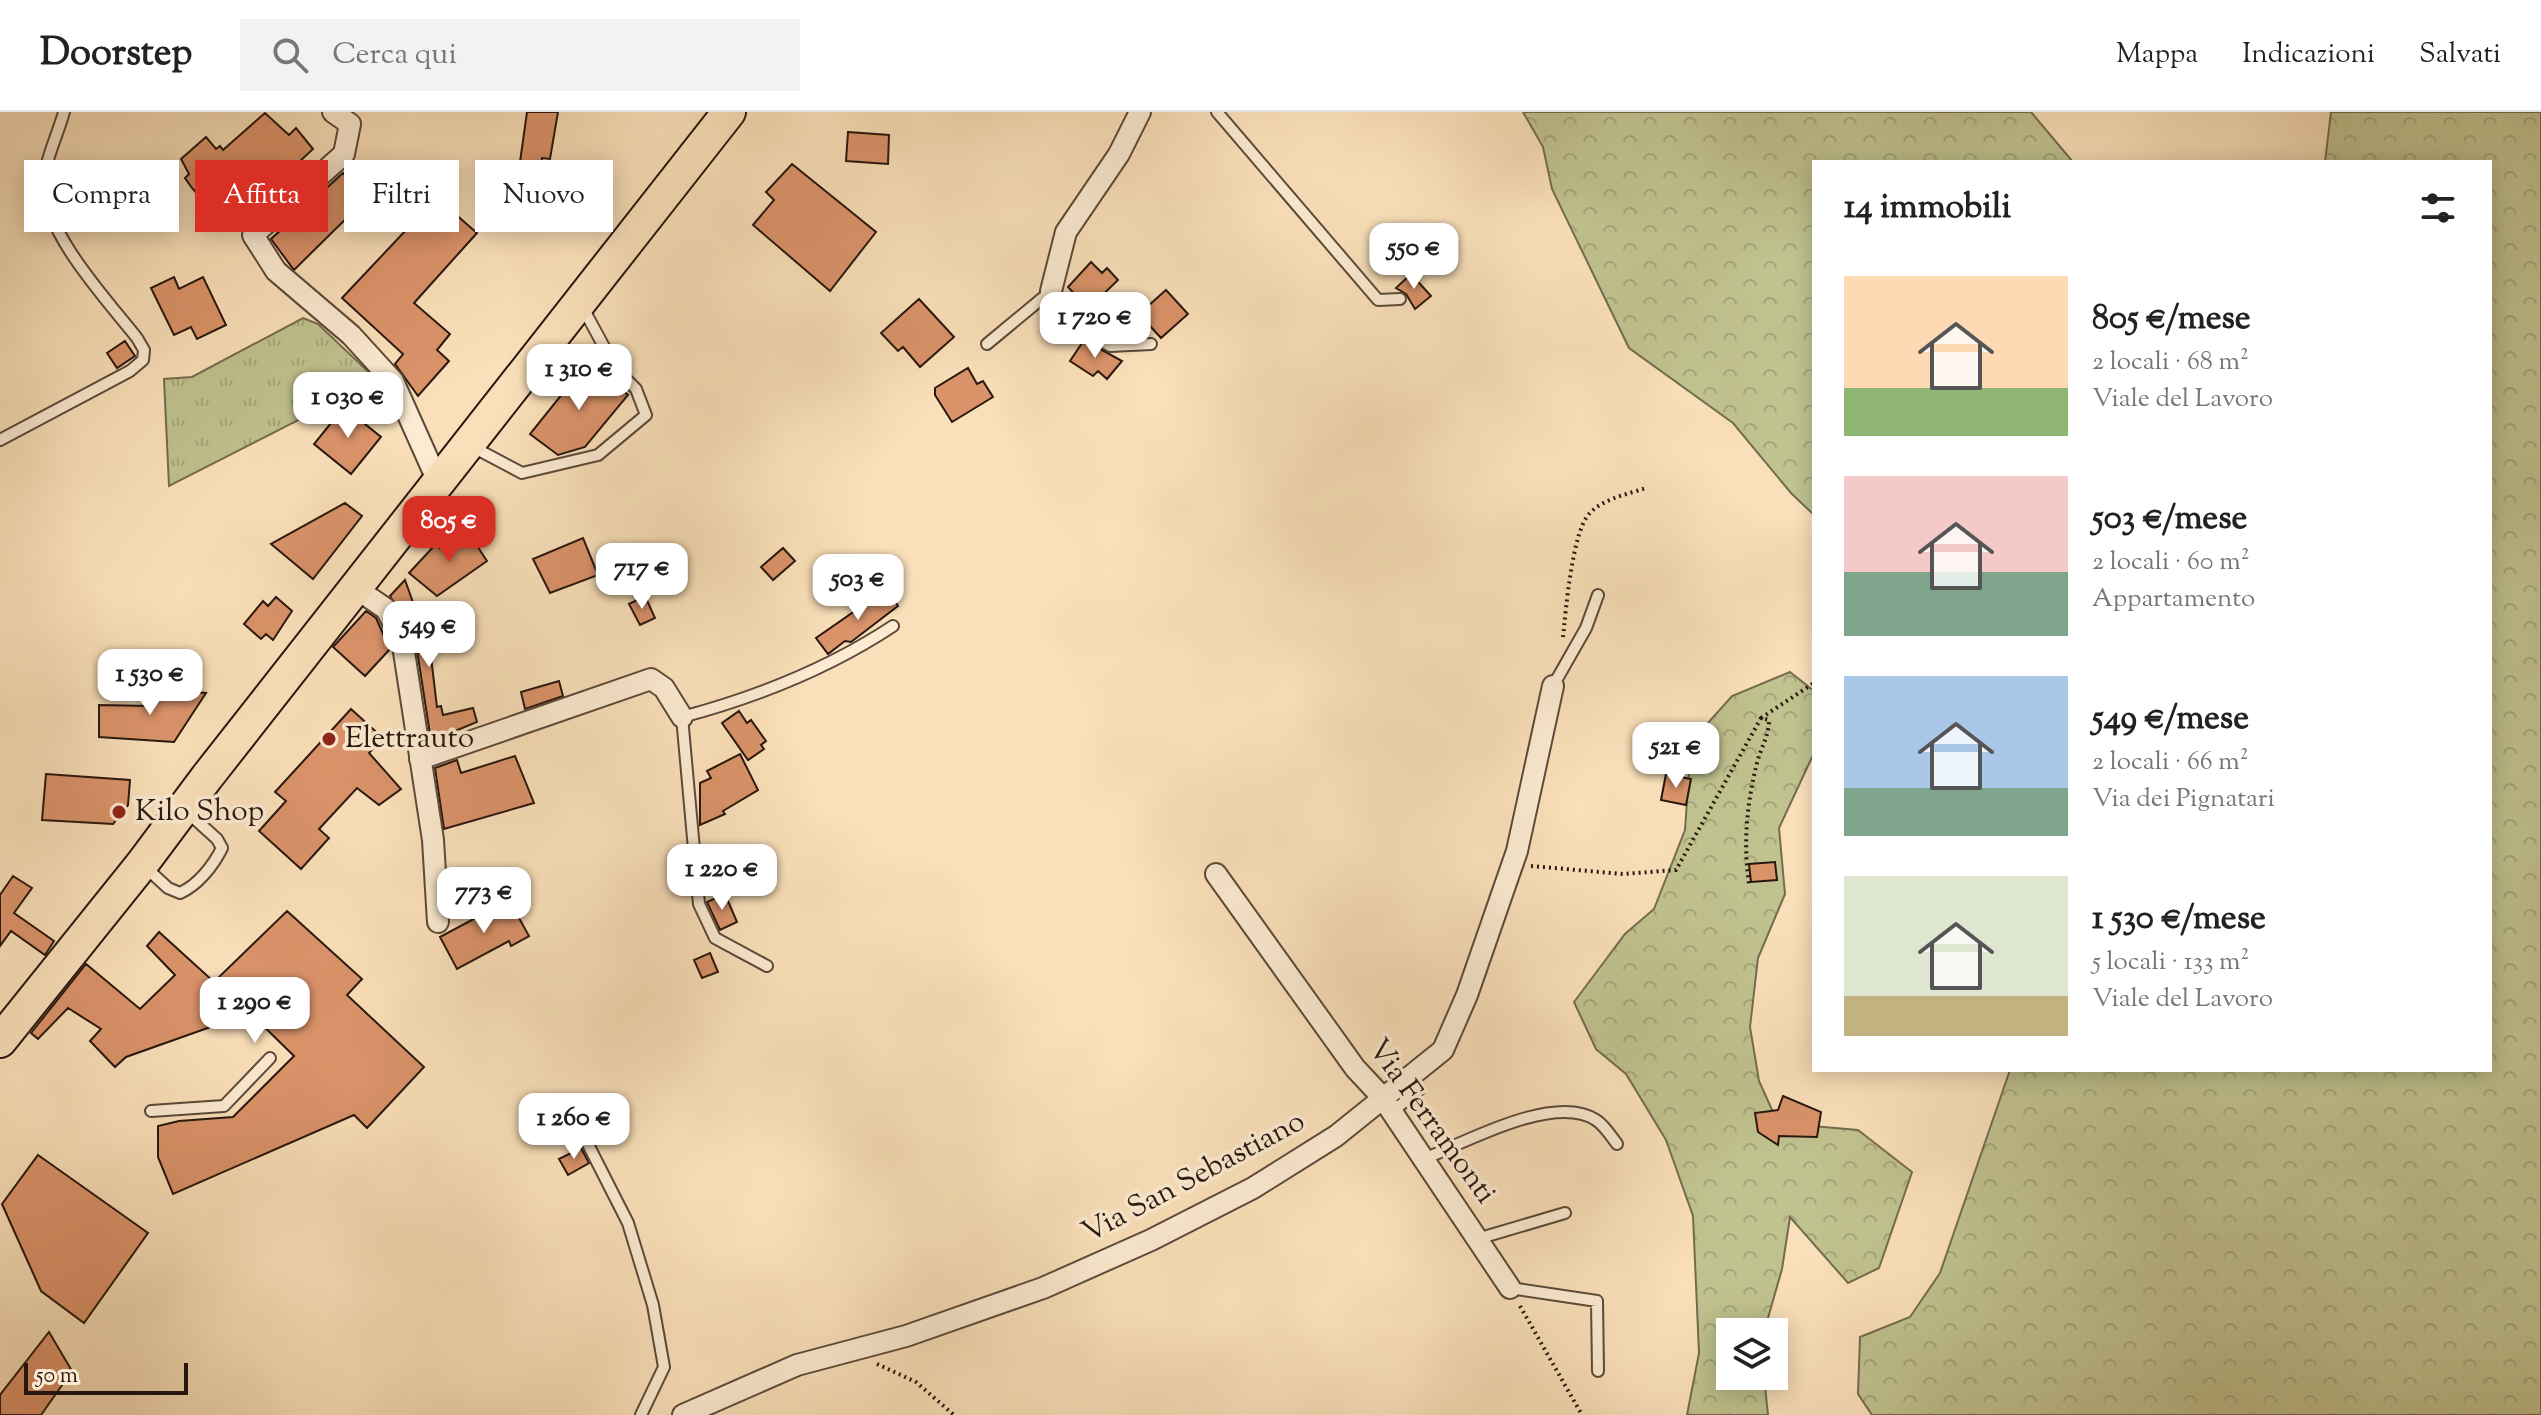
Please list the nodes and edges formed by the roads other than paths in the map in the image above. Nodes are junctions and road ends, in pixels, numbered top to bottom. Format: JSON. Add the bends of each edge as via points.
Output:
{"nodes":[{"id":1,"x":64,"y":112,"type":"edge"},
{"id":2,"x":333,"y":112,"type":"edge"},
{"id":3,"x":729,"y":112,"type":"edge"},
{"id":4,"x":1140,"y":112,"type":"edge"},
{"id":5,"x":1217,"y":112,"type":"edge"},
{"id":6,"x":1051,"y":291,"type":"junction"},
{"id":7,"x":1400,"y":299,"type":"dead end"},
{"id":8,"x":580,"y":303,"type":"junction"},
{"id":9,"x":987,"y":344,"type":"dead end"},
{"id":10,"x":1151,"y":344,"type":"dead end"},
{"id":11,"x":0,"y":440,"type":"edge"},
{"id":12,"x":469,"y":445,"type":"junction"},
{"id":13,"x":439,"y":484,"type":"junction"},
{"id":14,"x":357,"y":589,"type":"junction"},
{"id":15,"x":1598,"y":595,"type":"dead end"},
{"id":16,"x":893,"y":626,"type":"dead end"},
{"id":17,"x":1553,"y":686,"type":"joint"},
{"id":18,"x":682,"y":717,"type":"junction"},
{"id":19,"x":420,"y":759,"type":"junction"},
{"id":20,"x":184,"y":810,"type":"junction"},
{"id":21,"x":142,"y":864,"type":"junction"},
{"id":22,"x":1216,"y":874,"type":"dead end"},
{"id":23,"x":438,"y":922,"type":"dead end"},
{"id":24,"x":767,"y":966,"type":"dead end"},
{"id":25,"x":0,"y":1041,"type":"edge"},
{"id":26,"x":270,"y":1058,"type":"dead end"},
{"id":27,"x":1420,"y":1089,"type":"dead end"},
{"id":28,"x":567,"y":1103,"type":"dead end"},
{"id":29,"x":1387,"y":1104,"type":"junction"},
{"id":30,"x":151,"y":1111,"type":"dead end"},
{"id":31,"x":1617,"y":1144,"type":"dead end"},
{"id":32,"x":1424,"y":1159,"type":"junction"},
{"id":33,"x":1565,"y":1213,"type":"dead end"},
{"id":34,"x":1477,"y":1239,"type":"junction"},
{"id":35,"x":1510,"y":1288,"type":"joint"},
{"id":36,"x":1598,"y":1371,"type":"dead end"},
{"id":37,"x":641,"y":1415,"type":"edge"},
{"id":38,"x":683,"y":1415,"type":"edge"}],
"edges":[{"from":1,"to":11,"type":"lane","via":[[44,183],[51,214],[137,338],[143,360]]},
{"from":2,"to":13,"type":"street","via":[[350,124],[344,154],[253,235],[276,271],[351,335],[393,381]]},
{"from":3,"to":8,"type":"main road"},
{"from":4,"to":6,"type":"street","via":[[1119,154],[1066,232]]},
{"from":5,"to":7,"type":"lane","via":[[1378,300]]},
{"from":6,"to":9,"type":"lane"},
{"from":6,"to":10,"type":"lane","via":[[1086,332],[1110,346]]},
{"from":8,"to":12,"type":"main road"},
{"from":8,"to":12,"type":"lane","via":[[616,369],[636,389],[646,415],[598,455],[522,473]]},
{"from":12,"to":13,"type":"main road"},
{"from":13,"to":14,"type":"main road"},
{"from":14,"to":19,"type":"street","via":[[386,609],[402,639]]},
{"from":14,"to":20,"type":"main road"},
{"from":15,"to":17,"type":"lane"},
{"from":16,"to":18,"type":"lane","via":[[846,657],[743,701]]},
{"from":17,"to":29,"type":"street","name":"Via San Sebastiano","via":[[1512,864],[1467,995],[1443,1050]]},
{"from":18,"to":19,"type":"street","via":[[664,688],[651,679]]},
{"from":18,"to":24,"type":"lane","via":[[699,904],[715,938]]},
{"from":19,"to":23,"type":"street","via":[[433,840]]},
{"from":20,"to":21,"type":"main road"},
{"from":20,"to":21,"type":"lane","via":[[217,839],[222,848],[216,859],[180,893]]},
{"from":21,"to":25,"type":"main road"},
{"from":22,"to":29,"type":"street","name":"Via Ferramonti","via":[[1355,1068]]},
{"from":26,"to":30,"type":"lane","via":[[224,1106]]},
{"from":27,"to":29,"type":"lane"},
{"from":28,"to":37,"type":"lane","via":[[628,1223],[653,1305],[664,1367]]},
{"from":29,"to":32,"type":"street","name":"Via Ferramonti"},
{"from":29,"to":38,"type":"street","name":"Via San Sebastiano","via":[[1288,1166],[1151,1240],[1043,1288],[906,1336],[797,1365]]},
{"from":31,"to":32,"type":"lane","via":[[1597,1120],[1569,1110],[1511,1122]]},
{"from":32,"to":34,"type":"street","name":"Via Ferramonti"},
{"from":33,"to":34,"type":"lane"},
{"from":34,"to":35,"type":"street","name":"Via Ferramonti"},
{"from":35,"to":36,"type":"lane","via":[[1597,1301]]}]}
